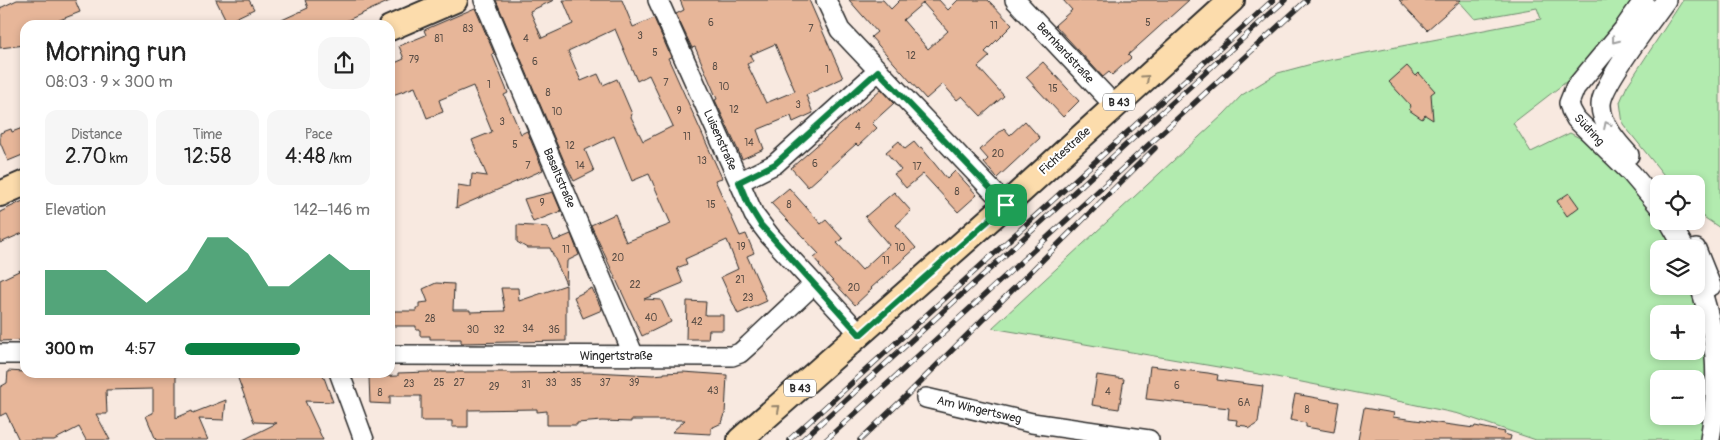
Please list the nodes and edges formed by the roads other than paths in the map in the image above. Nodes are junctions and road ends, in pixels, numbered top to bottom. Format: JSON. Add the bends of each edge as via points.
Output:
{"nodes":[{"id":1,"x":456,"y":0,"type":"edge"},
{"id":2,"x":484,"y":0,"type":"edge"},
{"id":3,"x":658,"y":0,"type":"edge"},
{"id":4,"x":826,"y":0,"type":"edge"},
{"id":5,"x":1015,"y":0,"type":"edge"},
{"id":6,"x":1232,"y":0,"type":"edge"},
{"id":7,"x":1644,"y":0,"type":"edge"},
{"id":8,"x":1666,"y":0,"type":"edge"},
{"id":9,"x":395,"y":26,"type":"edge"},
{"id":10,"x":878,"y":71,"type":"junction"},
{"id":11,"x":1115,"y":106,"type":"junction"},
{"id":12,"x":1650,"y":180,"type":"edge"},
{"id":13,"x":739,"y":182,"type":"junction"},
{"id":14,"x":20,"y":185,"type":"edge"},
{"id":15,"x":0,"y":194,"type":"edge"},
{"id":16,"x":1650,"y":195,"type":"edge"},
{"id":17,"x":1006,"y":205,"type":"junction"},
{"id":18,"x":1705,"y":271,"type":"edge"},
{"id":19,"x":814,"y":284,"type":"junction"},
{"id":20,"x":1703,"y":295,"type":"edge"},
{"id":21,"x":1720,"y":321,"type":"edge"},
{"id":22,"x":860,"y":335,"type":"junction"},
{"id":23,"x":0,"y":354,"type":"edge"},
{"id":24,"x":20,"y":354,"type":"edge"},
{"id":25,"x":395,"y":355,"type":"edge"},
{"id":26,"x":634,"y":356,"type":"junction"},
{"id":27,"x":341,"y":378,"type":"edge"},
{"id":28,"x":926,"y":398,"type":"dead end"},
{"id":29,"x":1720,"y":434,"type":"edge"},
{"id":30,"x":364,"y":440,"type":"edge"},
{"id":31,"x":740,"y":440,"type":"edge"},
{"id":32,"x":1149,"y":440,"type":"edge"},
{"id":33,"x":1710,"y":440,"type":"edge"},
{"id":34,"x":1719,"y":440,"type":"edge"}],
"edges":[{"from":1,"to":9,"type":"main road"},
{"from":2,"to":26,"type":"street","name":"Basaltstraße"},
{"from":3,"to":13,"type":"street","name":"Luisenstraße"},
{"from":4,"to":10,"type":"street","via":[[840,30]]},
{"from":5,"to":11,"type":"street","name":"Bernhardstraße"},
{"from":11,"to":6,"type":"main road","name":"Fichtestraße","number":"B 43","one_way":true},
{"from":7,"to":16,"type":"street","name":"Südring","one_way":true,"via":[[1575,88],[1569,103],[1576,119]]},
{"from":12,"to":8,"type":"street","name":"Südring","one_way":true,"via":[[1617,143],[1600,104],[1616,70]]},
{"from":10,"to":13,"type":"street","via":[[775,164]]},
{"from":10,"to":17,"type":"street"},
{"from":11,"to":17,"type":"main road","name":"Fichtestraße","number":"B 43"},
{"from":13,"to":19,"type":"street","name":"Luisenstraße","via":[[761,225]]},
{"from":14,"to":15,"type":"main road"},
{"from":17,"to":22,"type":"main road","name":"Fichtestraße","number":"B 43"},
{"from":18,"to":21,"type":"street"},
{"from":19,"to":22,"type":"street","name":"Luisenstraße"},
{"from":19,"to":26,"type":"street","name":"Wingertstraße","via":[[740,353],[722,357]]},
{"from":20,"to":33,"type":"street","via":[[1717,360]]},
{"from":31,"to":22,"type":"main road","name":"Fichtestraße","number":"B 43","one_way":true},
{"from":23,"to":24,"type":"street"},
{"from":25,"to":26,"type":"street","name":"Wingertstraße"},
{"from":27,"to":30,"type":"street"},
{"from":28,"to":32,"type":"street","name":"Am Wingertsweg","via":[[1032,423]]},
{"from":29,"to":34,"type":"street"}]}
